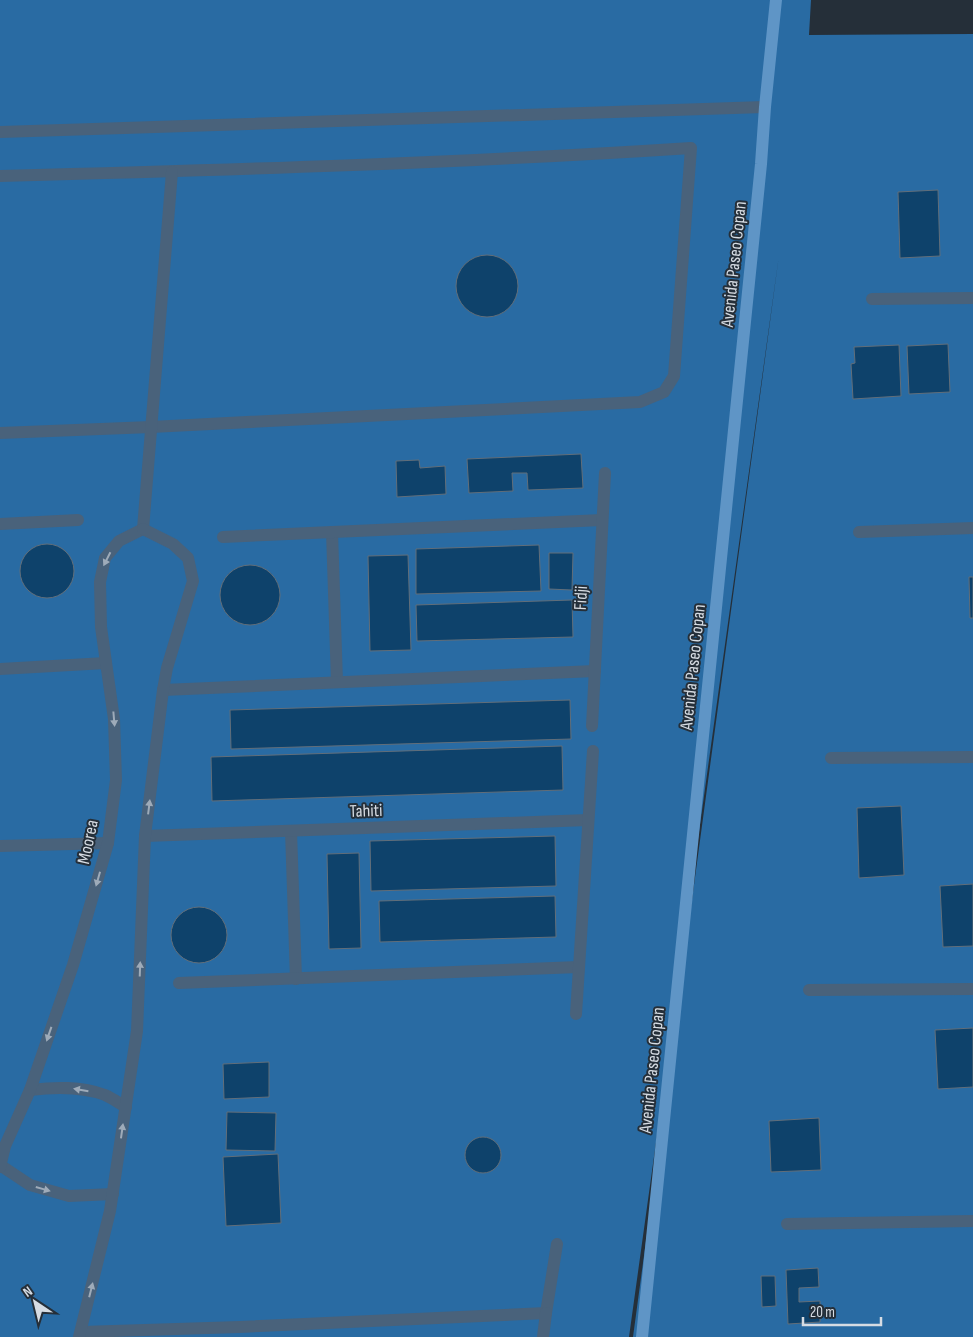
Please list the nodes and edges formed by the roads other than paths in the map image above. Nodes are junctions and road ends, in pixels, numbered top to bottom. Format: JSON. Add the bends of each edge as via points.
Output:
{"nodes":[{"id":1,"x":776,"y":0,"type":"edge"},
{"id":2,"x":765,"y":107,"type":"junction"},
{"id":3,"x":0,"y":132,"type":"edge"},
{"id":4,"x":172,"y":172,"type":"junction"},
{"id":5,"x":0,"y":176,"type":"edge"},
{"id":6,"x":973,"y":298,"type":"edge"},
{"id":7,"x":872,"y":299,"type":"dead end"},
{"id":8,"x":151,"y":427,"type":"junction"},
{"id":9,"x":0,"y":433,"type":"edge"},
{"id":10,"x":605,"y":473,"type":"dead end"},
{"id":11,"x":78,"y":520,"type":"dead end"},
{"id":12,"x":602,"y":520,"type":"junction"},
{"id":13,"x":0,"y":524,"type":"edge"},
{"id":14,"x":973,"y":528,"type":"edge"},
{"id":15,"x":143,"y":529,"type":"junction"},
{"id":16,"x":332,"y":532,"type":"junction"},
{"id":17,"x":859,"y":532,"type":"dead end"},
{"id":18,"x":223,"y":537,"type":"dead end"},
{"id":19,"x":106,"y":662,"type":"junction"},
{"id":20,"x":0,"y":669,"type":"edge"},
{"id":21,"x":595,"y":671,"type":"junction"},
{"id":22,"x":337,"y":682,"type":"junction"},
{"id":23,"x":163,"y":690,"type":"junction"},
{"id":24,"x":592,"y":726,"type":"dead end"},
{"id":25,"x":593,"y":751,"type":"dead end"},
{"id":26,"x":973,"y":757,"type":"edge"},
{"id":27,"x":831,"y":758,"type":"dead end"},
{"id":28,"x":588,"y":820,"type":"junction"},
{"id":29,"x":291,"y":831,"type":"junction"},
{"id":30,"x":145,"y":836,"type":"junction"},
{"id":31,"x":108,"y":843,"type":"junction"},
{"id":32,"x":0,"y":846,"type":"edge"},
{"id":33,"x":579,"y":967,"type":"junction"},
{"id":34,"x":296,"y":979,"type":"junction"},
{"id":35,"x":178,"y":983,"type":"dead end"},
{"id":36,"x":973,"y":989,"type":"edge"},
{"id":37,"x":809,"y":990,"type":"dead end"},
{"id":38,"x":576,"y":1014,"type":"dead end"},
{"id":39,"x":30,"y":1090,"type":"junction"},
{"id":40,"x":126,"y":1106,"type":"junction"},
{"id":41,"x":0,"y":1166,"type":"edge"},
{"id":42,"x":113,"y":1194,"type":"junction"},
{"id":43,"x":973,"y":1221,"type":"edge"},
{"id":44,"x":787,"y":1224,"type":"dead end"},
{"id":45,"x":557,"y":1244,"type":"dead end"},
{"id":46,"x":546,"y":1313,"type":"junction"},
{"id":47,"x":240,"y":1332,"type":"edge"},
{"id":48,"x":80,"y":1334,"type":"edge"},
{"id":49,"x":543,"y":1337,"type":"edge"},
{"id":50,"x":642,"y":1337,"type":"edge"}],
"edges":[{"from":1,"to":2,"type":"main road","name":"Avenida Paseo Copan"},
{"from":2,"to":3,"type":"street"},
{"from":2,"to":50,"type":"main road","name":"Avenida Paseo Copan"},
{"from":4,"to":5,"type":"street"},
{"from":4,"to":8,"type":"street"},
{"from":4,"to":8,"type":"street","via":[[691,148],[674,376],[664,392],[640,402]]},
{"from":6,"to":7,"type":"street"},
{"from":8,"to":9,"type":"street"},
{"from":8,"to":15,"type":"street"},
{"from":10,"to":12,"type":"street","name":"Fidji"},
{"from":11,"to":13,"type":"street"},
{"from":12,"to":16,"type":"street"},
{"from":12,"to":21,"type":"street","name":"Fidji"},
{"from":14,"to":17,"type":"street"},
{"from":15,"to":19,"type":"street","name":"Moorea","one_way":true,"via":[[119,541],[105,558],[100,582]]},
{"from":15,"to":23,"type":"street","via":[[173,544],[188,558],[193,581]]},
{"from":16,"to":18,"type":"street"},
{"from":16,"to":22,"type":"street"},
{"from":19,"to":20,"type":"street"},
{"from":19,"to":31,"type":"street","name":"Moorea","one_way":true,"via":[[114,719],[116,780]]},
{"from":21,"to":22,"type":"street"},
{"from":21,"to":24,"type":"street","name":"Fidji"},
{"from":22,"to":23,"type":"street"},
{"from":30,"to":23,"type":"street","one_way":true},
{"from":25,"to":28,"type":"street"},
{"from":26,"to":27,"type":"street"},
{"from":28,"to":29,"type":"street","name":"Tahiti"},
{"from":28,"to":33,"type":"street"},
{"from":29,"to":30,"type":"street","name":"Tahiti"},
{"from":29,"to":34,"type":"street"},
{"from":40,"to":30,"type":"street","one_way":true,"via":[[137,1030]]},
{"from":31,"to":32,"type":"street"},
{"from":31,"to":39,"type":"street","name":"Moorea","one_way":true,"via":[[73,965]]},
{"from":33,"to":34,"type":"street"},
{"from":33,"to":38,"type":"street"},
{"from":34,"to":35,"type":"street"},
{"from":36,"to":37,"type":"street"},
{"from":40,"to":39,"type":"street","one_way":true,"via":[[104,1095],[79,1089]]},
{"from":39,"to":41,"type":"street","name":"Moorea","via":[[5,1146]]},
{"from":42,"to":40,"type":"street","one_way":true},
{"from":41,"to":42,"type":"street","one_way":true,"via":[[30,1185],[69,1196]]},
{"from":48,"to":42,"type":"street","one_way":true},
{"from":43,"to":44,"type":"street"},
{"from":45,"to":46,"type":"street"},
{"from":46,"to":47,"type":"street"},
{"from":46,"to":49,"type":"street"},
{"from":47,"to":48,"type":"street"}]}
